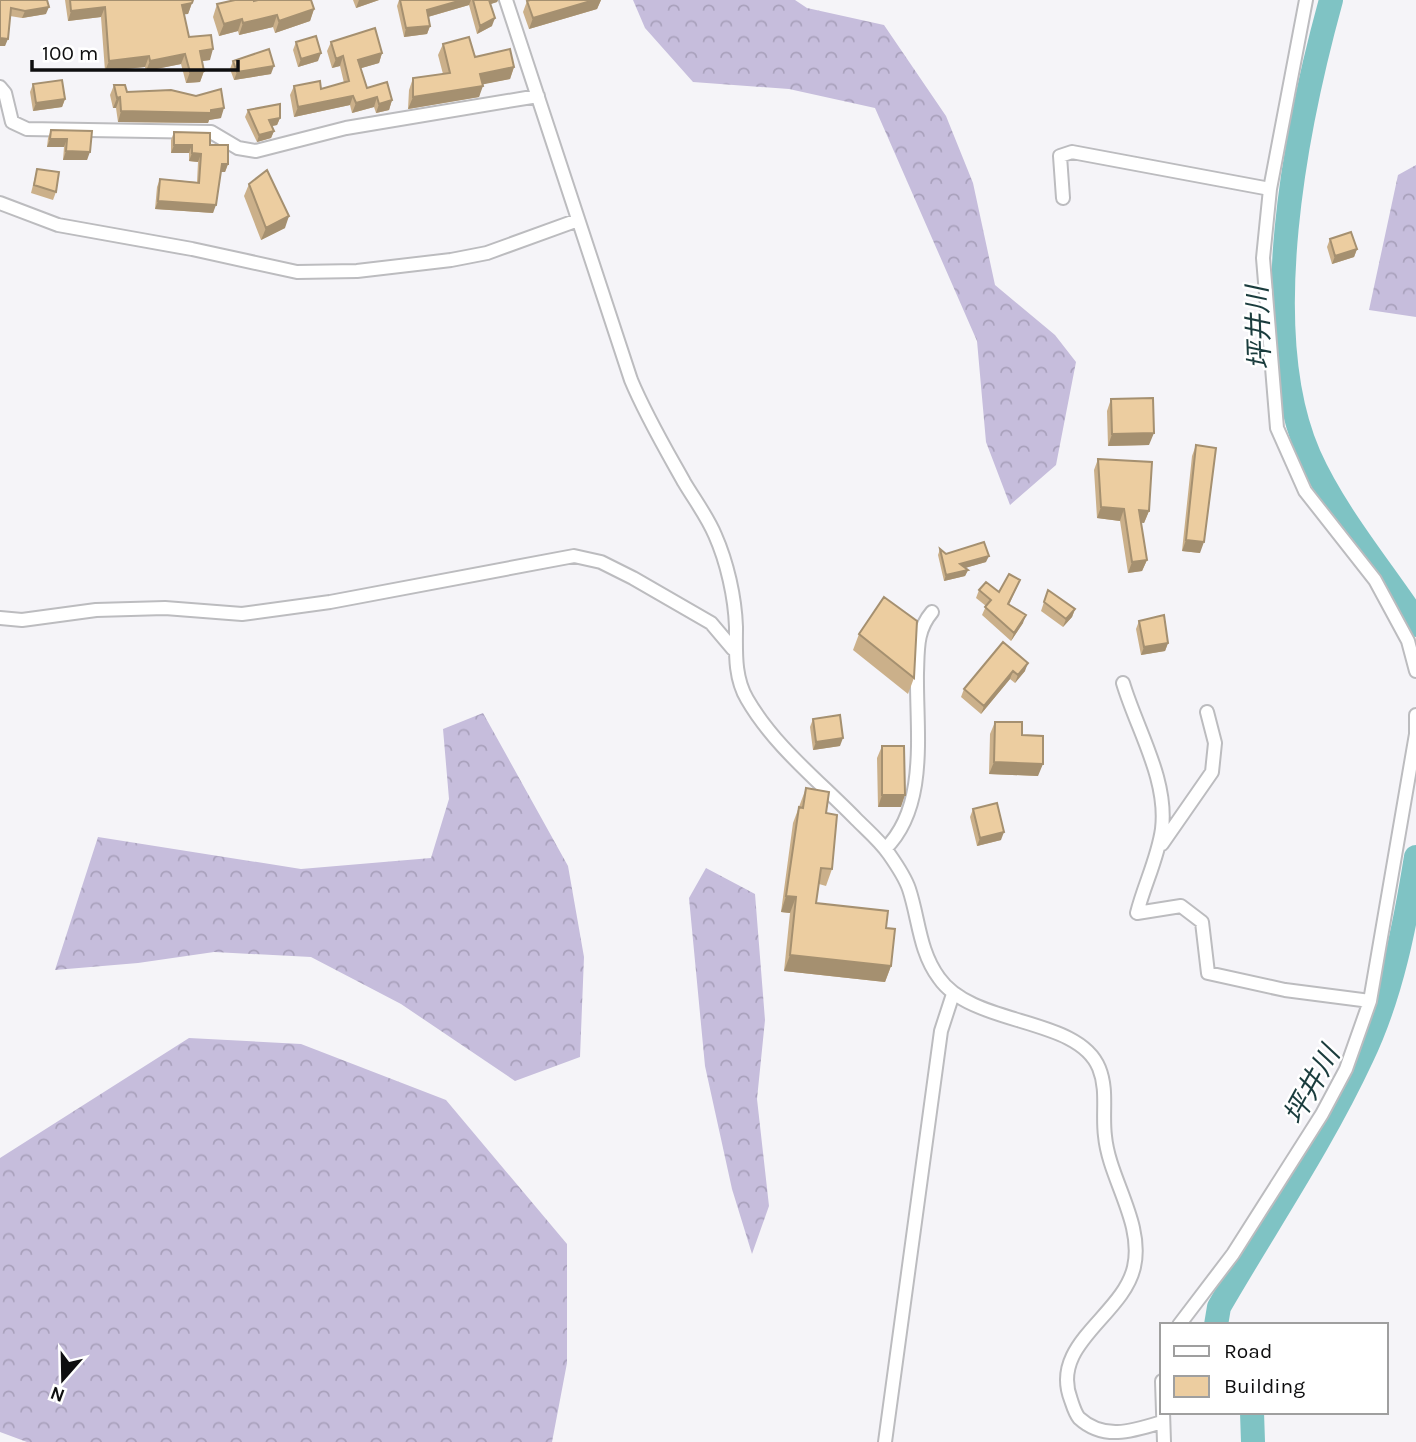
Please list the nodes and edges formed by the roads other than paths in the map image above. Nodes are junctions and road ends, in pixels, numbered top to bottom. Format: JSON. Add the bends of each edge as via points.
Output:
{"nodes":[{"id":1,"x":506,"y":0,"type":"edge"},
{"id":2,"x":1306,"y":0,"type":"edge"},
{"id":3,"x":0,"y":87,"type":"edge"},
{"id":4,"x":538,"y":96,"type":"junction"},
{"id":5,"x":1270,"y":189,"type":"junction"},
{"id":6,"x":1063,"y":198,"type":"dead end"},
{"id":7,"x":0,"y":203,"type":"edge"},
{"id":8,"x":578,"y":220,"type":"junction"},
{"id":9,"x":932,"y":612,"type":"dead end"},
{"id":10,"x":0,"y":618,"type":"edge"},
{"id":11,"x":733,"y":649,"type":"junction"},
{"id":12,"x":1416,"y":671,"type":"edge"},
{"id":13,"x":1123,"y":684,"type":"dead end"},
{"id":14,"x":1207,"y":712,"type":"dead end"},
{"id":15,"x":1416,"y":715,"type":"edge"},
{"id":16,"x":885,"y":849,"type":"junction"},
{"id":17,"x":1156,"y":852,"type":"junction"},
{"id":18,"x":953,"y":994,"type":"junction"},
{"id":19,"x":1370,"y":1000,"type":"junction"},
{"id":20,"x":1181,"y":1323,"type":"edge"},
{"id":21,"x":1162,"y":1414,"type":"edge"},
{"id":22,"x":1162,"y":1422,"type":"junction"},
{"id":23,"x":885,"y":1442,"type":"edge"},
{"id":24,"x":1164,"y":1442,"type":"edge"}],
"edges":[{"from":1,"to":4,"type":"street"},
{"from":2,"to":5,"type":"street"},
{"from":3,"to":4,"type":"street","via":[[12,122],[27,129],[211,132],[238,148],[256,151],[346,128]]},
{"from":4,"to":8,"type":"street"},
{"from":5,"to":6,"type":"street","via":[[1072,152],[1060,156]]},
{"from":5,"to":12,"type":"street","via":[[1263,258],[1277,428],[1305,491],[1375,580],[1408,640]]},
{"from":7,"to":8,"type":"street","via":[[58,225],[297,272],[357,271],[451,260],[487,253]]},
{"from":8,"to":11,"type":"street","via":[[645,412],[715,534],[728,574],[736,628]]},
{"from":9,"to":16,"type":"street","via":[[918,636],[912,798],[904,827]]},
{"from":10,"to":11,"type":"street","via":[[165,608],[242,614],[574,556],[601,562],[633,578],[711,624]]},
{"from":11,"to":16,"type":"street","via":[[744,695],[759,719]]},
{"from":13,"to":17,"type":"street","via":[[1159,789],[1162,828]]},
{"from":14,"to":17,"type":"street","via":[[1215,743],[1212,772]]},
{"from":15,"to":19,"type":"street"},
{"from":16,"to":18,"type":"street","via":[[908,887],[919,938],[933,968]]},
{"from":17,"to":19,"type":"street","via":[[1138,913],[1181,906],[1202,922],[1208,973],[1285,990]]},
{"from":18,"to":22,"type":"street","via":[[971,1006],[1083,1046],[1099,1067],[1105,1095],[1104,1136],[1136,1251],[1133,1270],[1120,1296],[1073,1352],[1064,1382],[1077,1416],[1098,1430],[1121,1434]]},
{"from":18,"to":23,"type":"street","via":[[941,1031]]},
{"from":19,"to":20,"type":"street","via":[[1346,1069],[1322,1114],[1233,1254]]},
{"from":21,"to":22,"type":"street"},
{"from":22,"to":24,"type":"street"}]}
